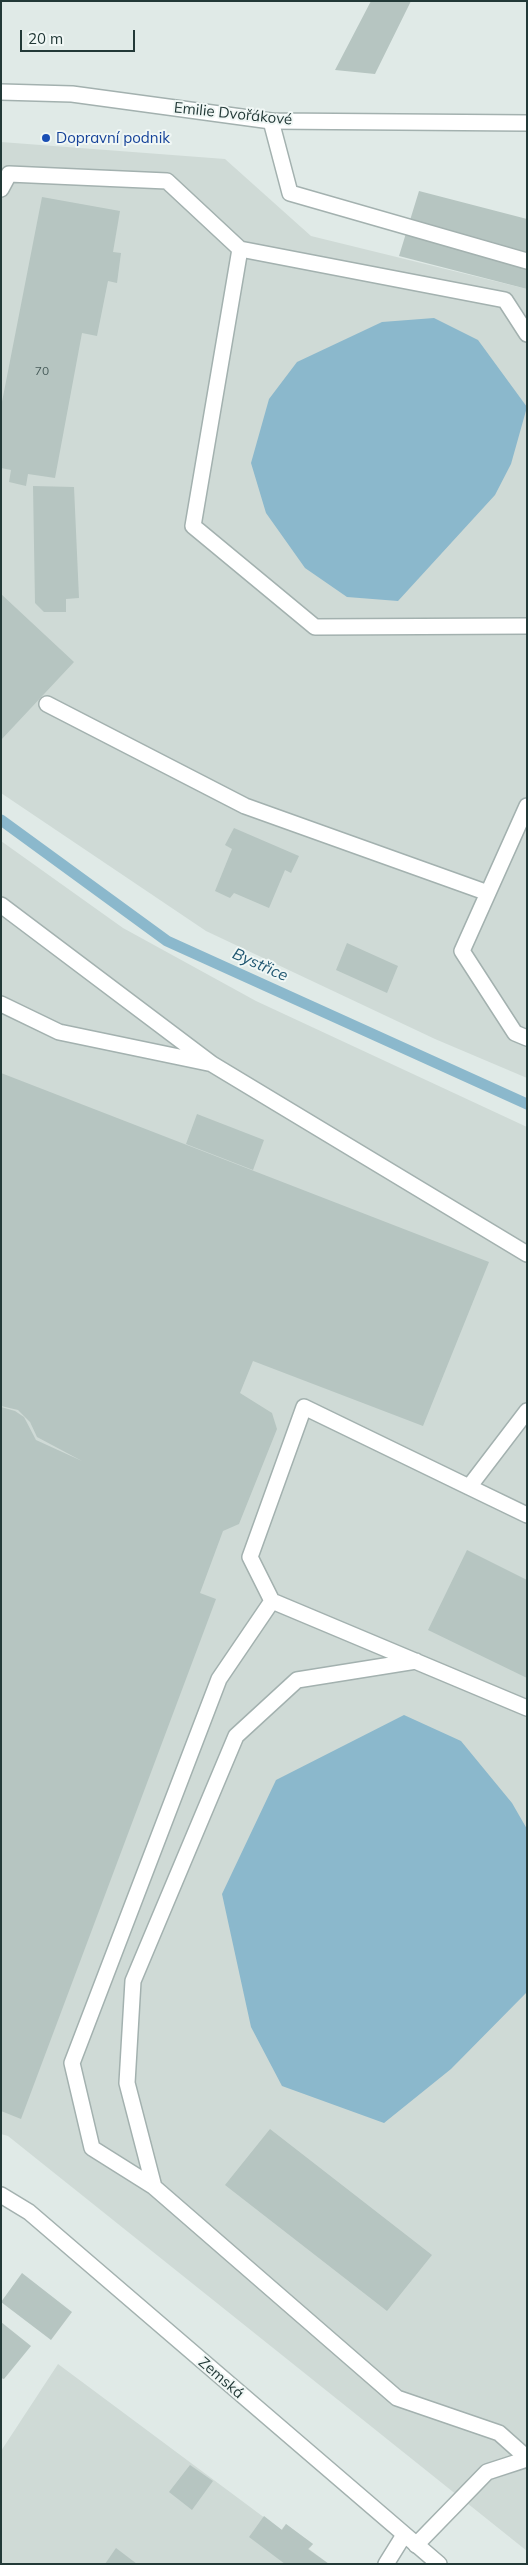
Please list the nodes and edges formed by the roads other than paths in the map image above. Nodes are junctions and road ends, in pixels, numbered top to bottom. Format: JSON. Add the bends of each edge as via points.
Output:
{"nodes":[{"id":1,"x":1,"y":92,"type":"edge"},
{"id":2,"x":271,"y":121,"type":"junction"},
{"id":3,"x":527,"y":123,"type":"edge"},
{"id":4,"x":1,"y":189,"type":"edge"},
{"id":5,"x":240,"y":250,"type":"junction"},
{"id":6,"x":527,"y":261,"type":"edge"},
{"id":7,"x":527,"y":334,"type":"edge"},
{"id":8,"x":527,"y":626,"type":"edge"},
{"id":9,"x":47,"y":704,"type":"dead end"},
{"id":10,"x":527,"y":806,"type":"edge"},
{"id":11,"x":488,"y":892,"type":"junction"},
{"id":12,"x":1,"y":905,"type":"edge"},
{"id":13,"x":1,"y":1004,"type":"edge"},
{"id":14,"x":527,"y":1038,"type":"edge"},
{"id":15,"x":212,"y":1064,"type":"junction"},
{"id":16,"x":527,"y":1254,"type":"edge"},
{"id":17,"x":527,"y":1411,"type":"edge"},
{"id":18,"x":469,"y":1487,"type":"junction"},
{"id":19,"x":527,"y":1515,"type":"edge"},
{"id":20,"x":272,"y":1601,"type":"junction"},
{"id":21,"x":416,"y":1661,"type":"junction"},
{"id":22,"x":527,"y":1708,"type":"edge"},
{"id":23,"x":154,"y":2187,"type":"junction"},
{"id":24,"x":1,"y":2195,"type":"edge"},
{"id":25,"x":527,"y":2459,"type":"edge"},
{"id":26,"x":404,"y":2535,"type":"junction"},
{"id":27,"x":416,"y":2545,"type":"junction"},
{"id":28,"x":386,"y":2564,"type":"edge"},
{"id":29,"x":439,"y":2564,"type":"edge"}],
"edges":[{"from":1,"to":2,"type":"street","name":"Emilie Dvořákové","via":[[72,94]]},
{"from":2,"to":3,"type":"street","name":"Emilie Dvořákové"},
{"from":2,"to":6,"type":"street","via":[[290,193]]},
{"from":4,"to":5,"type":"street","via":[[9,174],[167,181]]},
{"from":5,"to":7,"type":"street","via":[[505,300]]},
{"from":5,"to":8,"type":"street","via":[[193,526],[315,627]]},
{"from":9,"to":11,"type":"street","via":[[245,806]]},
{"from":10,"to":11,"type":"street"},
{"from":11,"to":14,"type":"street","via":[[462,951],[515,1034]]},
{"from":12,"to":15,"type":"street"},
{"from":13,"to":15,"type":"street","via":[[59,1032]]},
{"from":15,"to":16,"type":"street"},
{"from":17,"to":18,"type":"street"},
{"from":18,"to":19,"type":"street"},
{"from":18,"to":20,"type":"street","via":[[304,1407],[250,1558]]},
{"from":20,"to":21,"type":"street"},
{"from":20,"to":23,"type":"street","via":[[219,1679],[72,2063],[92,2148]]},
{"from":21,"to":22,"type":"street"},
{"from":21,"to":23,"type":"street","via":[[297,1680],[236,1736],[133,1981],[127,2083]]},
{"from":23,"to":25,"type":"street","via":[[397,2398],[499,2433]]},
{"from":24,"to":26,"type":"street","name":"Zemská","via":[[29,2212]]},
{"from":25,"to":27,"type":"street","via":[[488,2472]]},
{"from":26,"to":27,"type":"street","name":"Zemská"},
{"from":26,"to":28,"type":"street"},
{"from":27,"to":29,"type":"street","name":"Zemská"}]}
